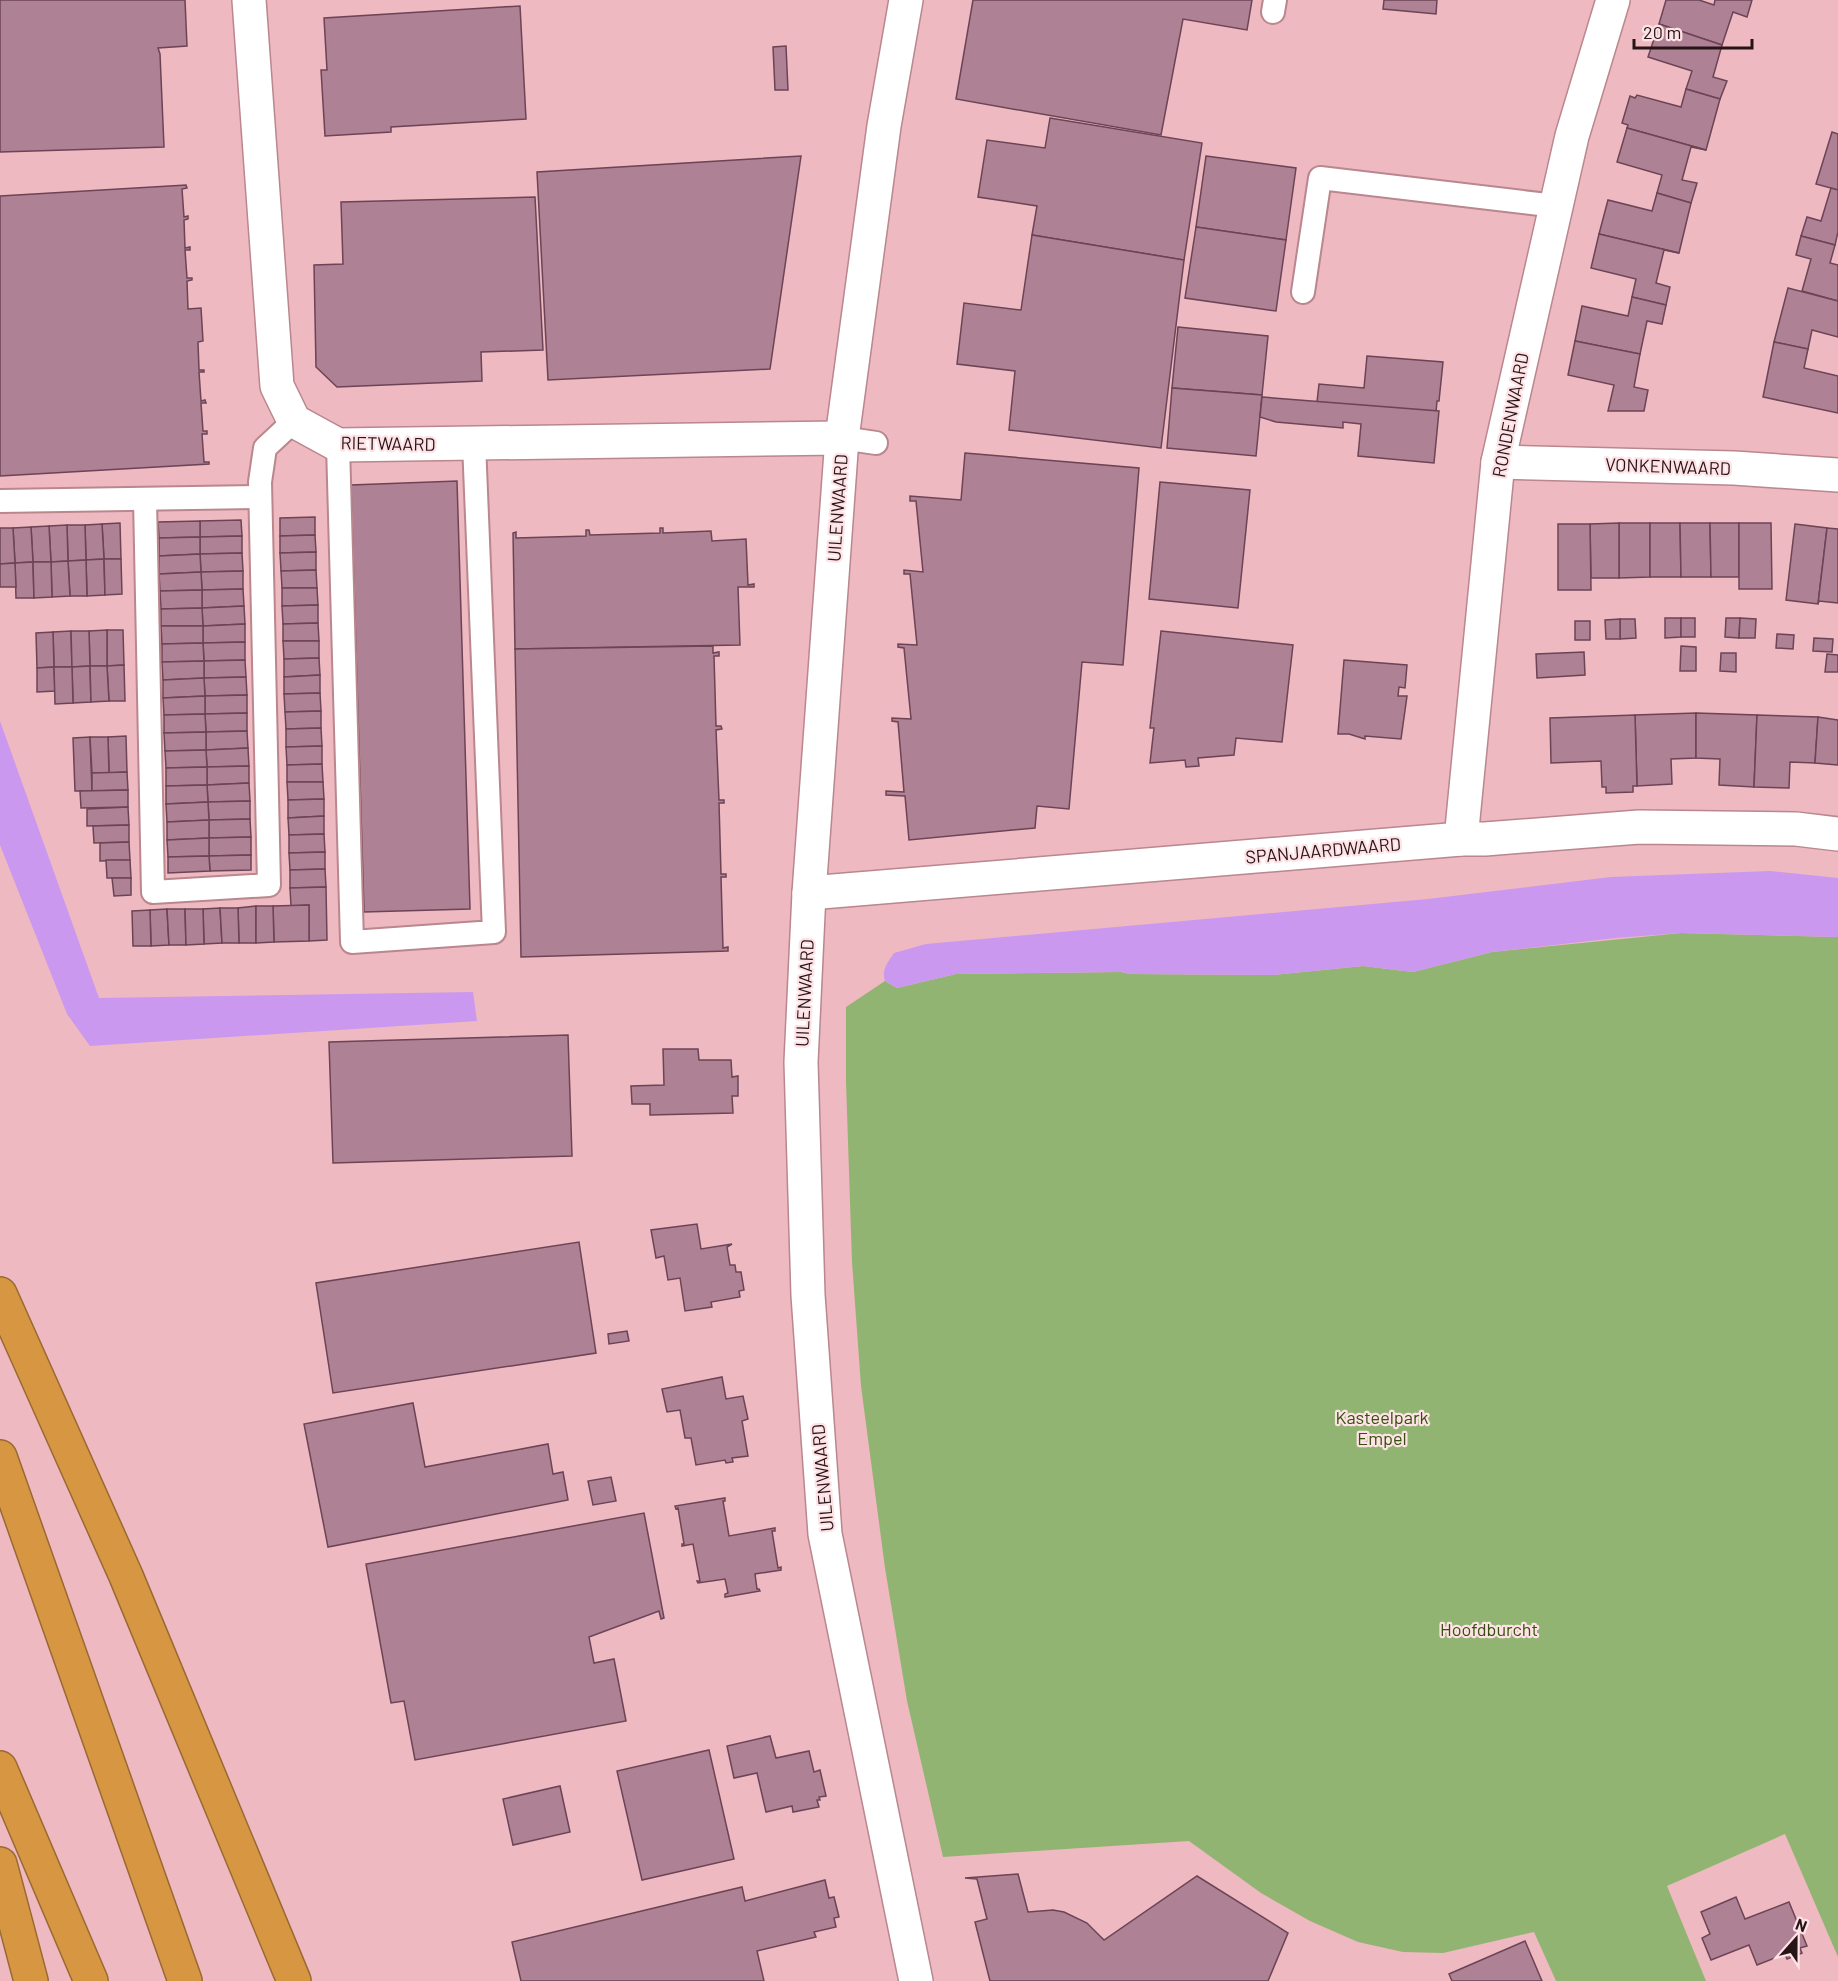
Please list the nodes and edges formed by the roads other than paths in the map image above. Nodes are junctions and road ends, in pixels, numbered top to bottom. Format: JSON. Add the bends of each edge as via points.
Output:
{"nodes":[{"id":1,"x":249,"y":0,"type":"edge"},
{"id":2,"x":906,"y":0,"type":"edge"},
{"id":3,"x":1613,"y":0,"type":"edge"},
{"id":4,"x":1556,"y":206,"type":"junction"},
{"id":5,"x":1303,"y":292,"type":"dead end"},
{"id":6,"x":294,"y":421,"type":"junction"},
{"id":7,"x":842,"y":438,"type":"junction"},
{"id":8,"x":474,"y":443,"type":"junction"},
{"id":9,"x":876,"y":443,"type":"dead end"},
{"id":10,"x":338,"y":445,"type":"junction"},
{"id":11,"x":1498,"y":462,"type":"junction"},
{"id":12,"x":1838,"y":475,"type":"edge"},
{"id":13,"x":260,"y":498,"type":"junction"},
{"id":14,"x":146,"y":499,"type":"junction"},
{"id":15,"x":0,"y":501,"type":"edge"},
{"id":16,"x":1838,"y":834,"type":"edge"},
{"id":17,"x":1461,"y":839,"type":"junction"},
{"id":18,"x":809,"y":893,"type":"junction"},
{"id":19,"x":0,"y":1294,"type":"edge"},
{"id":20,"x":0,"y":1457,"type":"edge"},
{"id":21,"x":0,"y":1768,"type":"edge"},
{"id":22,"x":0,"y":1864,"type":"edge"},
{"id":23,"x":31,"y":1981,"type":"edge"},
{"id":24,"x":91,"y":1981,"type":"edge"},
{"id":25,"x":185,"y":1981,"type":"edge"},
{"id":26,"x":294,"y":1981,"type":"edge"},
{"id":27,"x":916,"y":1981,"type":"edge"}],
"edges":[{"from":1,"to":6,"type":"street","via":[[277,386]]},
{"from":2,"to":7,"type":"street","name":"UILENWAARD","via":[[884,126]]},
{"from":3,"to":4,"type":"street","name":"RONDENWAARD","via":[[1572,136]]},
{"from":4,"to":5,"type":"lane","via":[[1320,178]]},
{"from":4,"to":11,"type":"street","name":"RONDENWAARD"},
{"from":6,"to":10,"type":"street","name":"RIETWAARD"},
{"from":6,"to":13,"type":"lane","via":[[265,448]]},
{"from":7,"to":8,"type":"street","name":"RIETWAARD"},
{"from":7,"to":9,"type":"lane"},
{"from":7,"to":18,"type":"street","name":"UILENWAARD"},
{"from":8,"to":10,"type":"street","name":"RIETWAARD"},
{"from":8,"to":10,"type":"lane","via":[[494,932],[352,942]]},
{"from":11,"to":12,"type":"street","name":"VONKENWAARD","via":[[1734,468]]},
{"from":11,"to":17,"type":"street","name":"RONDENWAARD"},
{"from":13,"to":14,"type":"lane"},
{"from":13,"to":14,"type":"lane","via":[[269,885],[153,892]]},
{"from":14,"to":15,"type":"lane"},
{"from":16,"to":17,"type":"street","name":"SPANJAARDWAARD","via":[[1796,829],[1639,827]]},
{"from":17,"to":18,"type":"street","name":"SPANJAARDWAARD"},
{"from":18,"to":27,"type":"street","name":"UILENWAARD","via":[[801,1085],[808,1294],[825,1534]]},
{"from":19,"to":26,"type":"highway","via":[[126,1576]]},
{"from":20,"to":25,"type":"highway"},
{"from":21,"to":24,"type":"highway"},
{"from":22,"to":23,"type":"highway"}]}
